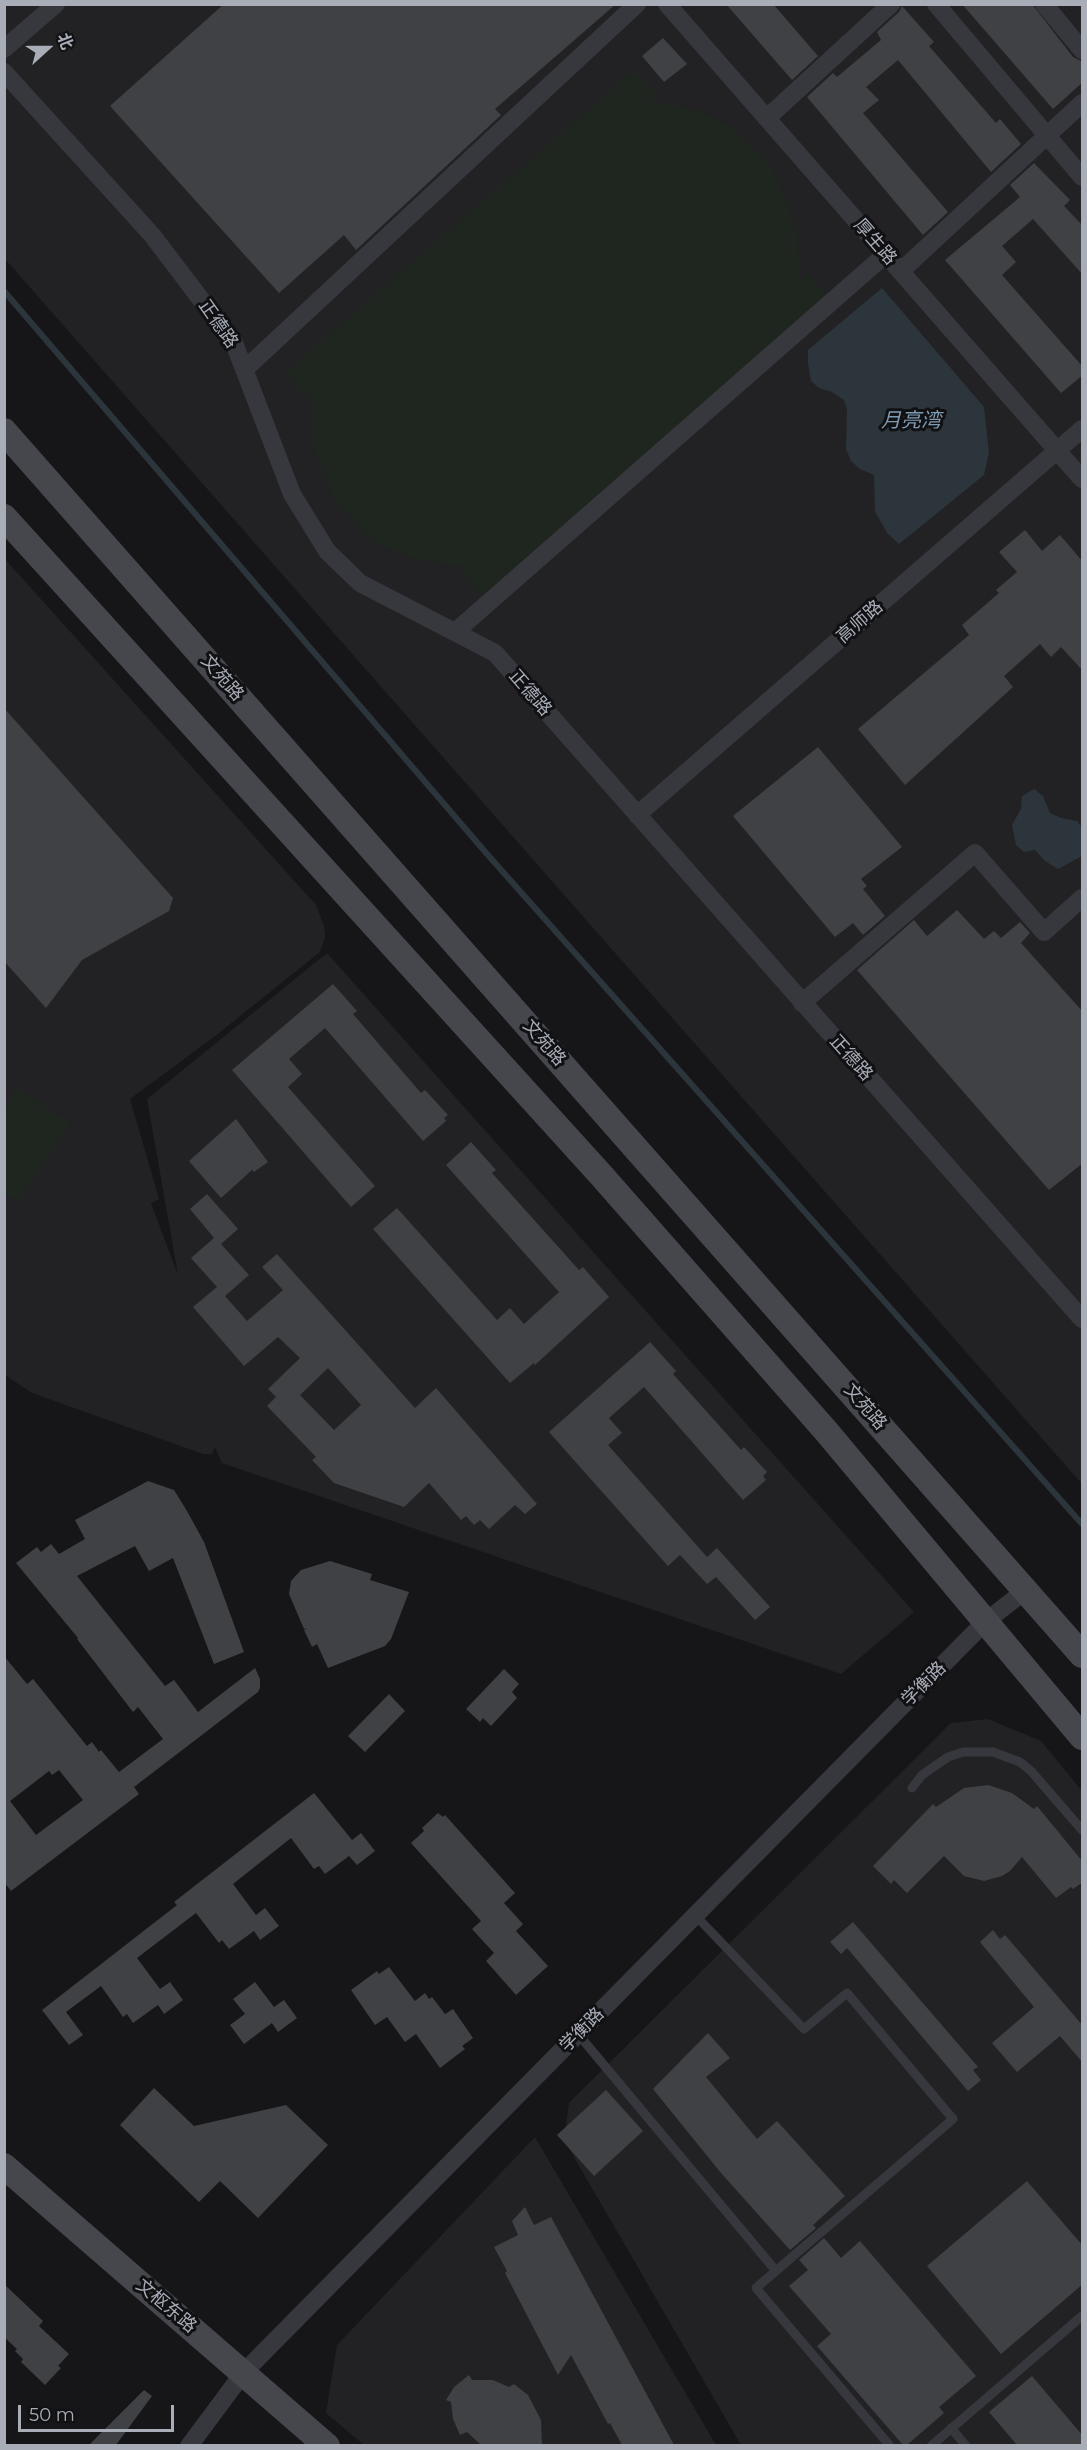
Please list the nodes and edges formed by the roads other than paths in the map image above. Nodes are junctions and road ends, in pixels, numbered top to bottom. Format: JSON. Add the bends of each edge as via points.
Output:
{"nodes":[{"id":1,"x":56,"y":4,"type":"edge"},
{"id":2,"x":637,"y":4,"type":"edge"},
{"id":3,"x":668,"y":4,"type":"edge"},
{"id":4,"x":891,"y":4,"type":"edge"},
{"id":5,"x":936,"y":4,"type":"edge"},
{"id":6,"x":1044,"y":4,"type":"edge"},
{"id":7,"x":4,"y":49,"type":"edge"},
{"id":8,"x":1083,"y":50,"type":"edge"},
{"id":9,"x":4,"y":72,"type":"edge"},
{"id":10,"x":1083,"y":103,"type":"edge"},
{"id":11,"x":767,"y":118,"type":"junction"},
{"id":12,"x":1047,"y":135,"type":"junction"},
{"id":13,"x":1083,"y":177,"type":"edge"},
{"id":14,"x":886,"y":254,"type":"junction"},
{"id":15,"x":901,"y":271,"type":"junction"},
{"id":16,"x":244,"y":370,"type":"junction"},
{"id":17,"x":1083,"y":429,"type":"edge"},
{"id":18,"x":4,"y":431,"type":"edge"},
{"id":19,"x":1058,"y":450,"type":"junction"},
{"id":20,"x":1083,"y":479,"type":"edge"},
{"id":21,"x":4,"y":517,"type":"edge"},
{"id":22,"x":455,"y":632,"type":"junction"},
{"id":23,"x":637,"y":815,"type":"junction"},
{"id":24,"x":1083,"y":898,"type":"edge"},
{"id":25,"x":802,"y":1003,"type":"junction"},
{"id":26,"x":1083,"y":1319,"type":"edge"},
{"id":27,"x":1026,"y":1590,"type":"junction"},
{"id":28,"x":985,"y":1622,"type":"junction"},
{"id":29,"x":1083,"y":1655,"type":"edge"},
{"id":30,"x":1083,"y":1737,"type":"edge"},
{"id":31,"x":912,"y":1788,"type":"dead end"},
{"id":32,"x":1083,"y":1830,"type":"edge"},
{"id":33,"x":695,"y":1915,"type":"junction"},
{"id":34,"x":578,"y":2034,"type":"junction"},
{"id":35,"x":4,"y":2166,"type":"edge"},
{"id":36,"x":776,"y":2271,"type":"junction"},
{"id":37,"x":1083,"y":2316,"type":"edge"},
{"id":38,"x":244,"y":2372,"type":"junction"},
{"id":39,"x":951,"y":2428,"type":"junction"},
{"id":40,"x":189,"y":2445,"type":"edge"},
{"id":41,"x":327,"y":2445,"type":"edge"},
{"id":42,"x":890,"y":2445,"type":"edge"},
{"id":43,"x":931,"y":2445,"type":"edge"},
{"id":44,"x":966,"y":2445,"type":"edge"}],
"edges":[{"from":1,"to":7,"type":"street"},
{"from":2,"to":16,"type":"street"},
{"from":3,"to":11,"type":"street","name":"厚生路"},
{"from":4,"to":11,"type":"street"},
{"from":5,"to":12,"type":"street"},
{"from":6,"to":8,"type":"street"},
{"from":9,"to":16,"type":"street","name":"正德路","via":[[152,235],[234,343]]},
{"from":10,"to":12,"type":"street"},
{"from":11,"to":14,"type":"street","name":"厚生路"},
{"from":12,"to":13,"type":"street"},
{"from":12,"to":15,"type":"street"},
{"from":14,"to":15,"type":"street","name":"厚生路"},
{"from":14,"to":22,"type":"street"},
{"from":15,"to":19,"type":"street","name":"厚生路"},
{"from":16,"to":22,"type":"street","name":"正德路","via":[[292,494],[327,551],[360,583]]},
{"from":17,"to":19,"type":"street","name":"高师路"},
{"from":18,"to":27,"type":"main road","name":"文苑路"},
{"from":19,"to":20,"type":"street","name":"厚生路"},
{"from":19,"to":23,"type":"street","name":"高师路"},
{"from":21,"to":28,"type":"main road","via":[[601,1175],[833,1440]]},
{"from":22,"to":23,"type":"street","name":"正德路","via":[[495,653]]},
{"from":23,"to":25,"type":"street","name":"正德路"},
{"from":24,"to":25,"type":"street","via":[[1044,932],[975,852]]},
{"from":25,"to":26,"type":"street","name":"正德路"},
{"from":27,"to":28,"type":"street","name":"学衡路"},
{"from":27,"to":29,"type":"main road","name":"文苑路"},
{"from":28,"to":30,"type":"main road"},
{"from":28,"to":33,"type":"street","name":"学衡路"},
{"from":31,"to":32,"type":"lane","via":[[922,1775],[948,1757],[963,1752],[993,1752],[1014,1759],[1031,1771]]},
{"from":33,"to":34,"type":"street","name":"学衡路"},
{"from":33,"to":36,"type":"lane","via":[[804,2030],[847,1993],[953,2119]]},
{"from":34,"to":36,"type":"lane"},
{"from":34,"to":38,"type":"street","name":"学衡路"},
{"from":35,"to":38,"type":"main road","name":"文枢东路"},
{"from":36,"to":42,"type":"lane","via":[[756,2288]]},
{"from":37,"to":39,"type":"lane"},
{"from":38,"to":40,"type":"street","name":"学衡路"},
{"from":38,"to":41,"type":"main road","name":"文枢东路"},
{"from":39,"to":43,"type":"lane"},
{"from":39,"to":44,"type":"lane"}]}
